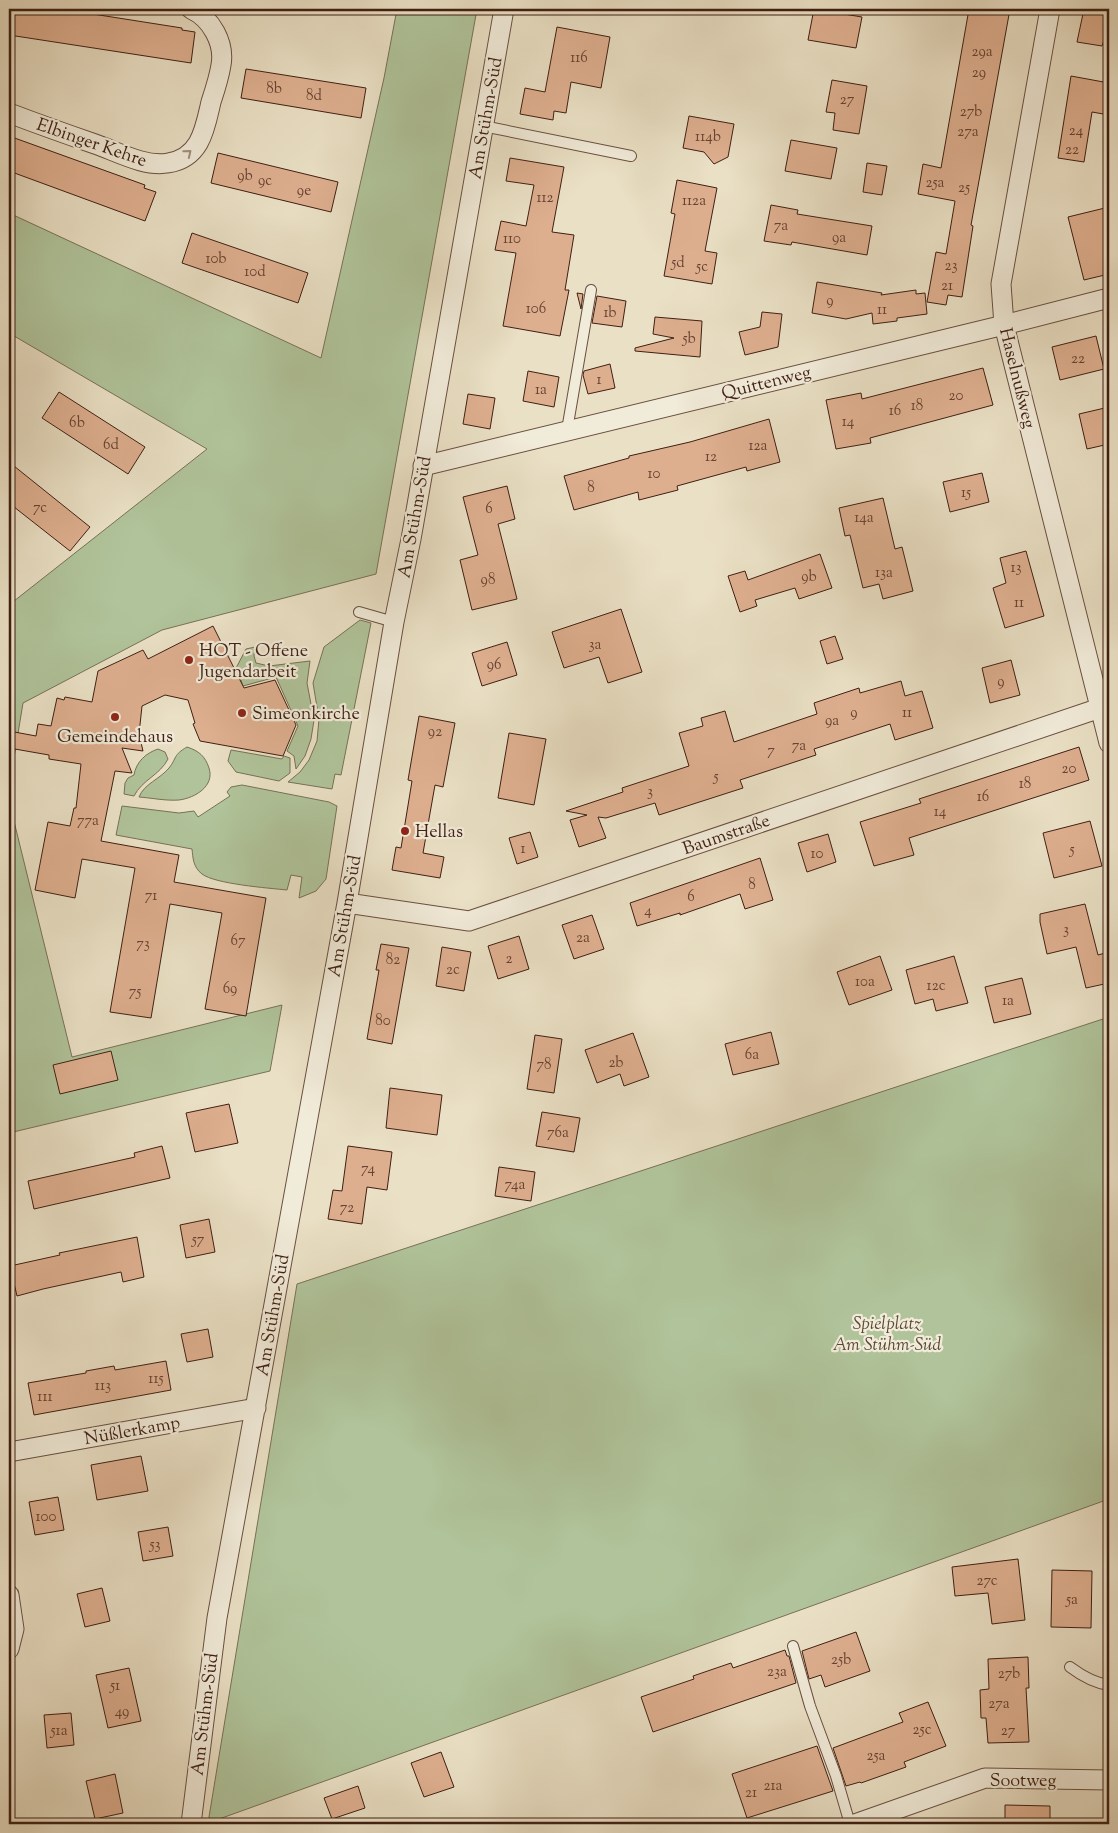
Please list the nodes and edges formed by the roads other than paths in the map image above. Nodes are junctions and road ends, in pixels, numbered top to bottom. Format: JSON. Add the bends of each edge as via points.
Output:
{"nodes":[{"id":1,"x":191,"y":9,"type":"edge"},
{"id":2,"x":504,"y":9,"type":"edge"},
{"id":3,"x":1050,"y":9,"type":"edge"},
{"id":4,"x":9,"y":113,"type":"edge"},
{"id":5,"x":484,"y":126,"type":"junction"},
{"id":6,"x":631,"y":156,"type":"dead end"},
{"id":7,"x":591,"y":290,"type":"dead end"},
{"id":8,"x":1109,"y":298,"type":"edge"},
{"id":9,"x":1004,"y":325,"type":"junction"},
{"id":10,"x":567,"y":430,"type":"junction"},
{"id":11,"x":424,"y":466,"type":"junction"},
{"id":12,"x":359,"y":612,"type":"dead end"},
{"id":13,"x":394,"y":622,"type":"junction"},
{"id":14,"x":1100,"y":708,"type":"junction"},
{"id":15,"x":1109,"y":743,"type":"edge"},
{"id":16,"x":347,"y":903,"type":"junction"},
{"id":17,"x":256,"y":1408,"type":"junction"},
{"id":18,"x":9,"y":1452,"type":"edge"},
{"id":19,"x":9,"y":1595,"type":"edge"},
{"id":20,"x":793,"y":1646,"type":"dead end"},
{"id":21,"x":9,"y":1649,"type":"edge"},
{"id":22,"x":1070,"y":1667,"type":"dead end"},
{"id":23,"x":1109,"y":1685,"type":"edge"},
{"id":24,"x":1109,"y":1780,"type":"edge"},
{"id":25,"x":191,"y":1824,"type":"edge"},
{"id":26,"x":850,"y":1824,"type":"edge"},
{"id":27,"x":855,"y":1824,"type":"edge"}],
"edges":[{"from":4,"to":1,"type":"street","name":"Elbinger Kehre","one_way":true,"via":[[142,161],[167,163],[181,159],[202,138],[222,64],[213,28],[203,15]]},
{"from":2,"to":5,"type":"street","name":"Am Stühm-Süd"},
{"from":3,"to":9,"type":"street","name":"Haselnußweg","via":[[1001,284]]},
{"from":5,"to":6,"type":"lane"},
{"from":5,"to":11,"type":"street","name":"Am Stühm-Süd"},
{"from":7,"to":10,"type":"lane"},
{"from":8,"to":9,"type":"street","name":"Quittenweg"},
{"from":9,"to":10,"type":"street","name":"Quittenweg"},
{"from":9,"to":14,"type":"street","name":"Haselnußweg"},
{"from":10,"to":11,"type":"street","name":"Quittenweg"},
{"from":11,"to":13,"type":"street","name":"Am Stühm-Süd"},
{"from":12,"to":13,"type":"lane"},
{"from":13,"to":16,"type":"street","name":"Am Stühm-Süd"},
{"from":14,"to":15,"type":"street","name":"Haselnußweg"},
{"from":14,"to":16,"type":"street","name":"Baumstraße","via":[[469,921]]},
{"from":16,"to":17,"type":"street","name":"Am Stühm-Süd"},
{"from":17,"to":18,"type":"street","name":"Nüßlerkamp"},
{"from":17,"to":25,"type":"street","name":"Am Stühm-Süd","via":[[216,1618]]},
{"from":19,"to":21,"type":"street","via":[[14,1629]]},
{"from":20,"to":26,"type":"lane"},
{"from":22,"to":23,"type":"lane","via":[[1099,1684]]},
{"from":24,"to":27,"type":"street","name":"Sootweg","via":[[985,1778]]}]}
